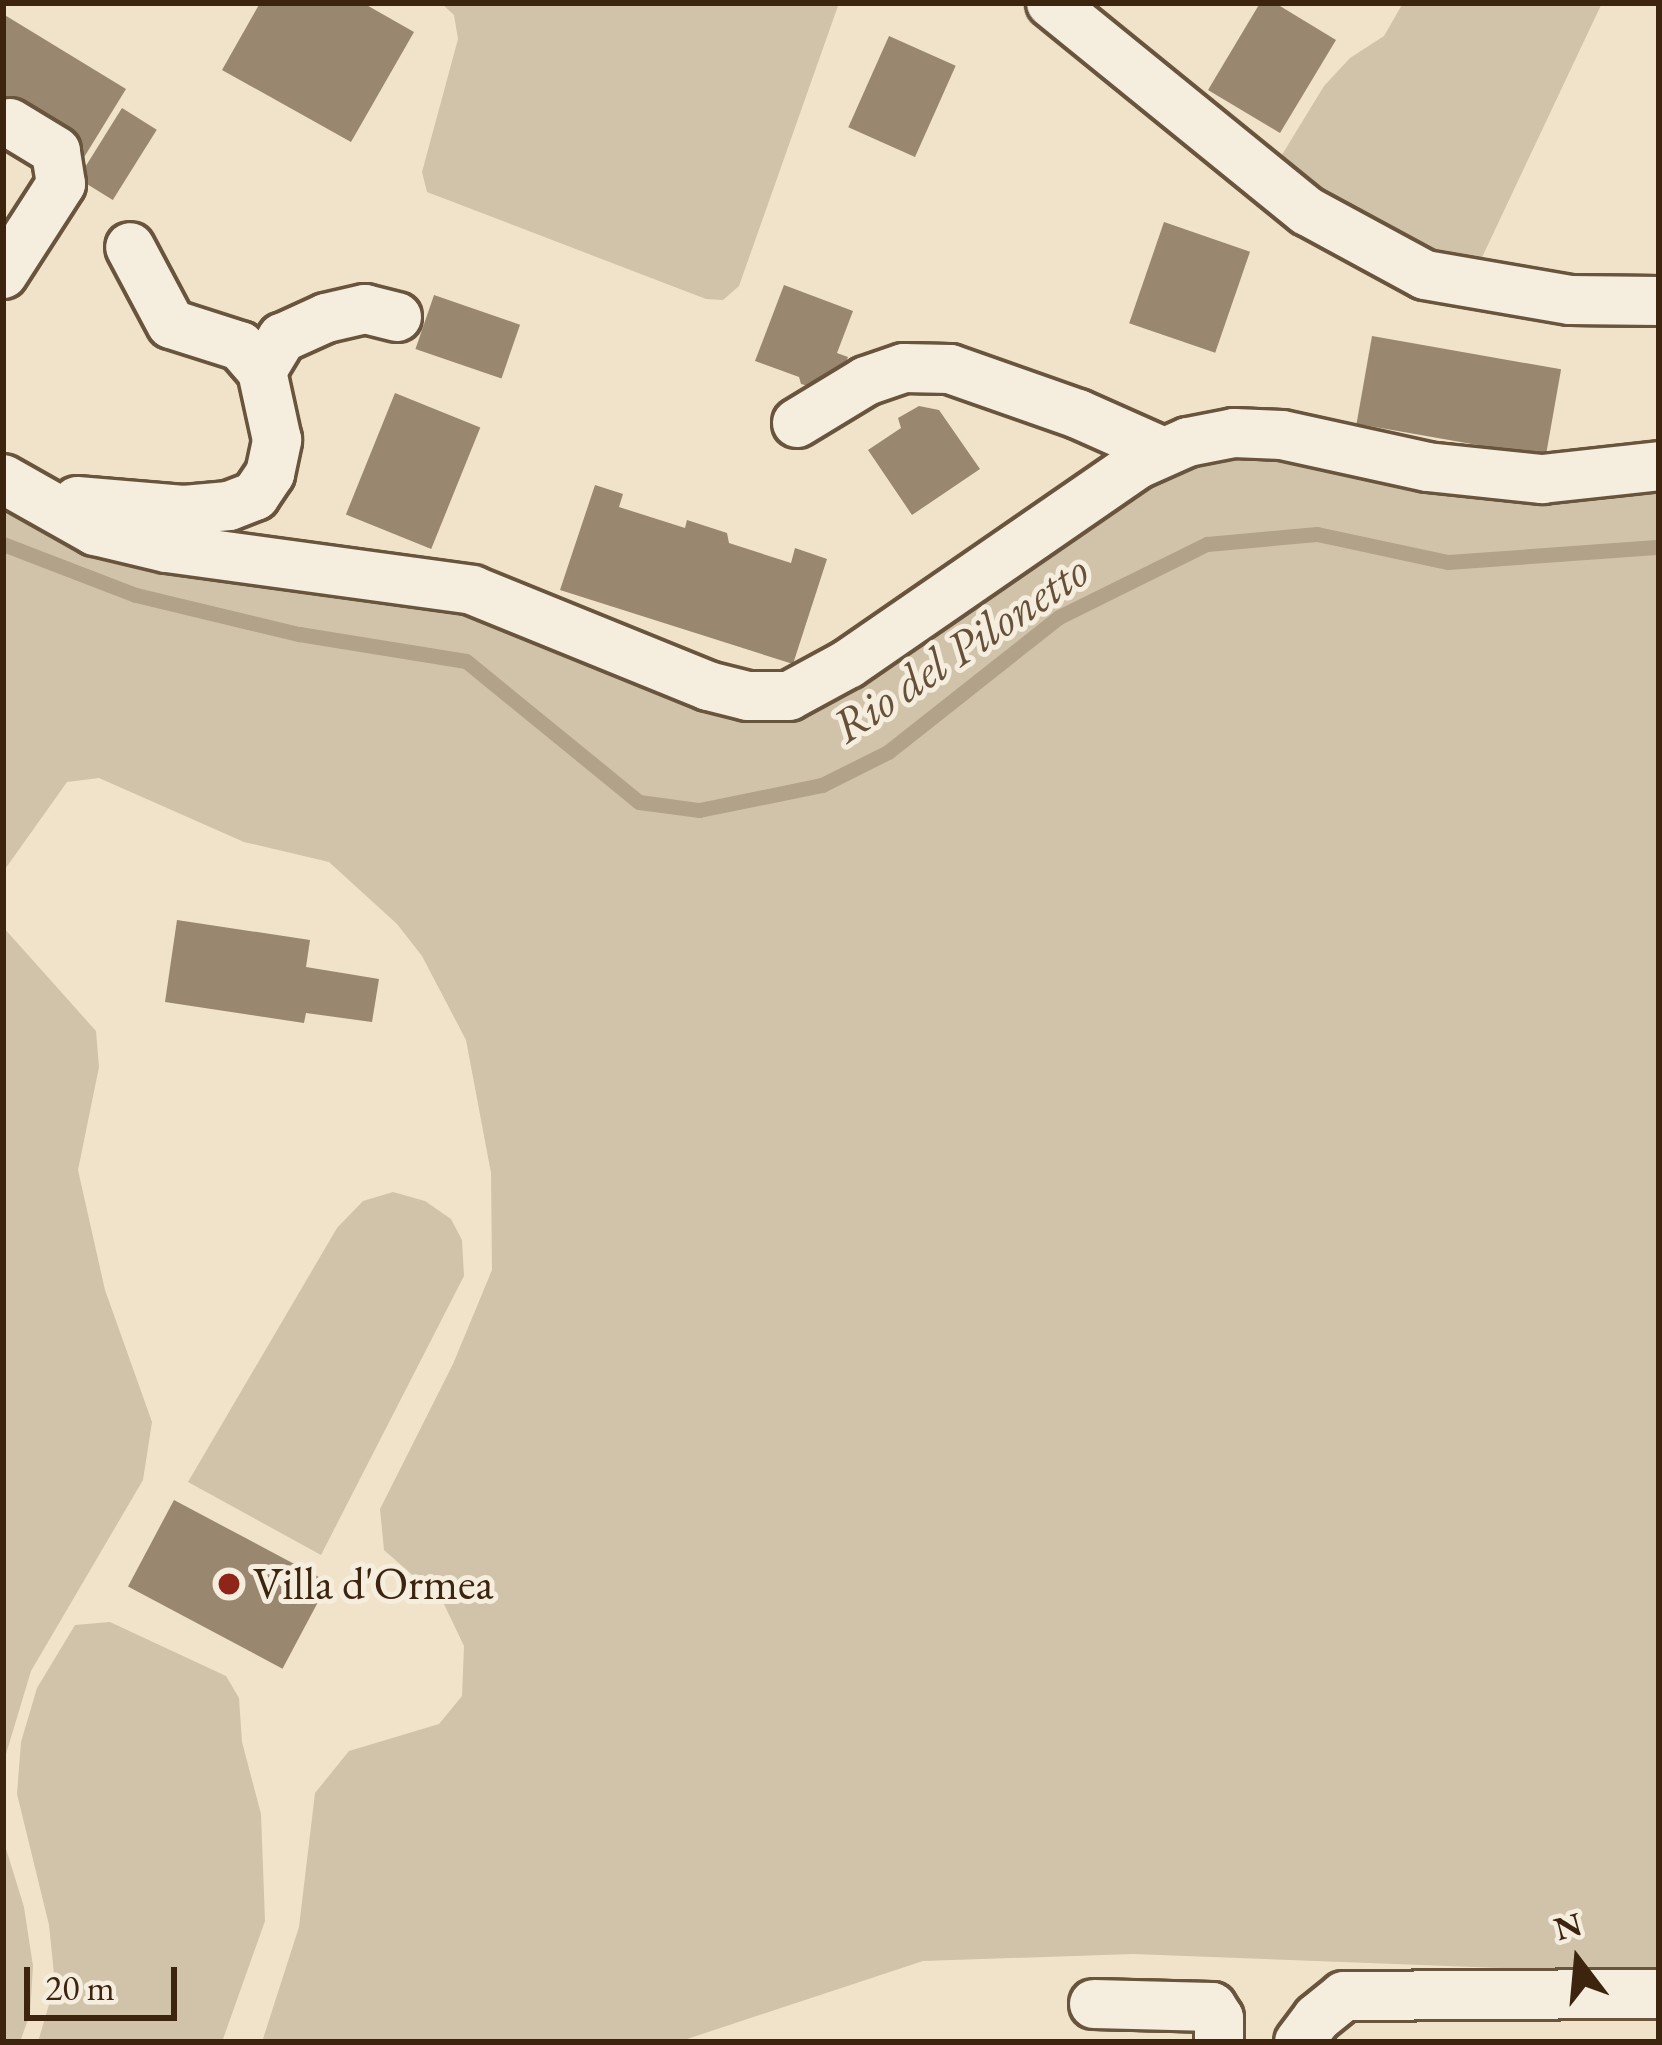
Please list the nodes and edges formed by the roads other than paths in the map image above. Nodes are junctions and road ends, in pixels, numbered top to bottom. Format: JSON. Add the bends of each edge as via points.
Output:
{"nodes":[{"id":1,"x":1051,"y":3,"type":"edge"},
{"id":2,"x":10,"y":123,"type":"dead end"},
{"id":3,"x":130,"y":247,"type":"dead end"},
{"id":4,"x":3,"y":274,"type":"edge"},
{"id":5,"x":1659,"y":301,"type":"edge"},
{"id":6,"x":397,"y":317,"type":"dead end"},
{"id":7,"x":262,"y":371,"type":"junction"},
{"id":8,"x":797,"y":424,"type":"dead end"},
{"id":9,"x":1161,"y":451,"type":"junction"},
{"id":10,"x":1659,"y":466,"type":"edge"},
{"id":11,"x":14,"y":487,"type":"edge"},
{"id":12,"x":1659,"y":1994,"type":"edge"},
{"id":13,"x":1094,"y":2004,"type":"dead end"},
{"id":14,"x":1219,"y":2042,"type":"edge"},
{"id":15,"x":1299,"y":2042,"type":"edge"}],
"edges":[{"from":1,"to":5,"type":"street","via":[[1307,212],[1425,275],[1570,299]]},
{"from":2,"to":4,"type":"street","via":[[56,151],[61,184]]},
{"from":3,"to":7,"type":"street","via":[[171,324],[240,346]]},
{"from":6,"to":7,"type":"street","via":[[365,309],[326,318],[283,338]]},
{"from":7,"to":11,"type":"street","via":[[277,440],[270,474],[254,496],[184,510]]},
{"from":8,"to":9,"type":"street","via":[[866,381],[904,368],[950,369]]},
{"from":9,"to":10,"type":"street","via":[[1234,433],[1542,479]]},
{"from":9,"to":11,"type":"street","via":[[789,696],[708,686],[472,590],[94,531]]},
{"from":12,"to":15,"type":"street","via":[[1344,1996]]},
{"from":13,"to":14,"type":"street","via":[[1212,2007]]}]}
